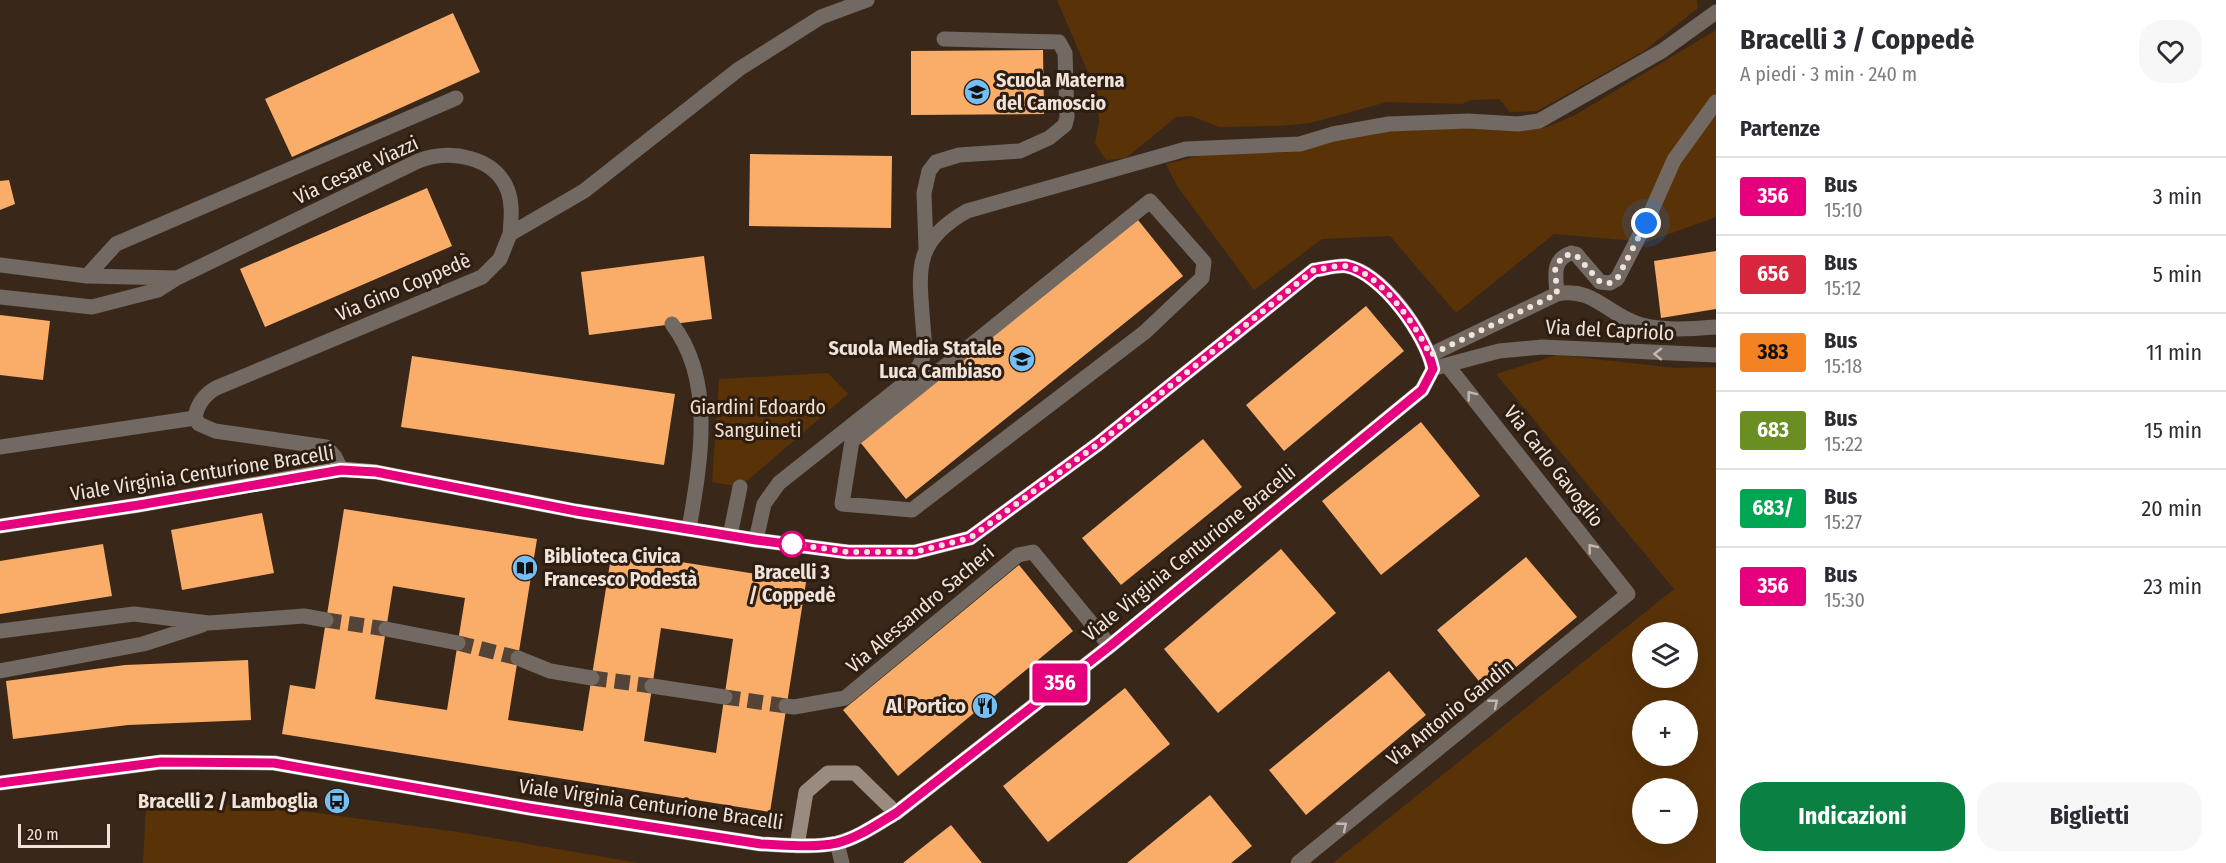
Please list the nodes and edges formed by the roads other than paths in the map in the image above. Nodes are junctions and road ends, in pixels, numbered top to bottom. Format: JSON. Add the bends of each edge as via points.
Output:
{"nodes":[{"id":1,"x":867,"y":0,"type":"edge"},
{"id":2,"x":1716,"y":12,"type":"edge"},
{"id":3,"x":944,"y":39,"type":"dead end"},
{"id":4,"x":456,"y":98,"type":"dead end"},
{"id":5,"x":1716,"y":102,"type":"edge"},
{"id":6,"x":510,"y":234,"type":"junction"},
{"id":7,"x":926,"y":248,"type":"junction"},
{"id":8,"x":0,"y":265,"type":"edge"},
{"id":9,"x":87,"y":276,"type":"junction"},
{"id":10,"x":177,"y":279,"type":"junction"},
{"id":11,"x":1557,"y":294,"type":"junction"},
{"id":12,"x":0,"y":297,"type":"edge"},
{"id":13,"x":672,"y":324,"type":"dead end"},
{"id":14,"x":1716,"y":327,"type":"edge"},
{"id":15,"x":1716,"y":355,"type":"edge"},
{"id":16,"x":1437,"y":363,"type":"junction"},
{"id":17,"x":195,"y":418,"type":"junction"},
{"id":18,"x":0,"y":447,"type":"edge"},
{"id":19,"x":341,"y":470,"type":"junction"},
{"id":20,"x":740,"y":487,"type":"dead end"},
{"id":21,"x":842,"y":504,"type":"joint"},
{"id":22,"x":0,"y":526,"type":"edge"},
{"id":23,"x":688,"y":529,"type":"junction"},
{"id":24,"x":730,"y":536,"type":"junction"},
{"id":25,"x":756,"y":540,"type":"junction"},
{"id":26,"x":1628,"y":594,"type":"joint"},
{"id":27,"x":326,"y":620,"type":"tunnel mouth"},
{"id":28,"x":209,"y":623,"type":"junction"},
{"id":29,"x":386,"y":629,"type":"tunnel mouth"},
{"id":30,"x":0,"y":631,"type":"edge"},
{"id":31,"x":458,"y":642,"type":"tunnel mouth"},
{"id":32,"x":1110,"y":646,"type":"junction"},
{"id":33,"x":518,"y":658,"type":"tunnel mouth"},
{"id":34,"x":0,"y":670,"type":"edge"},
{"id":35,"x":592,"y":678,"type":"tunnel mouth"},
{"id":36,"x":652,"y":686,"type":"tunnel mouth"},
{"id":37,"x":725,"y":697,"type":"tunnel mouth"},
{"id":38,"x":786,"y":706,"type":"tunnel mouth"},
{"id":39,"x":0,"y":783,"type":"edge"},
{"id":40,"x":896,"y":813,"type":"junction"},
{"id":41,"x":837,"y":843,"type":"junction"},
{"id":42,"x":797,"y":846,"type":"junction"},
{"id":43,"x":842,"y":863,"type":"edge"},
{"id":44,"x":1298,"y":863,"type":"edge"}],
"edges":[{"from":1,"to":6,"type":"street","via":[[821,16],[794,32],[739,69],[584,191]]},
{"from":2,"to":7,"type":"street","via":[[1662,51],[1539,121],[1389,124],[1300,144],[1186,149],[967,211],[942,228]]},
{"from":3,"to":7,"type":"street","via":[[1059,42],[1065,53],[1067,117],[1060,130],[1020,151],[959,155],[936,162],[929,171],[924,193]]},
{"from":4,"to":9,"type":"street","name":"Via Cesare Viazzi","via":[[116,244]]},
{"from":5,"to":11,"type":"street","via":[[1674,160],[1617,279],[1600,282],[1571,254],[1555,267]]},
{"from":6,"to":10,"type":"street","name":"Via Cesare Viazzi","via":[[511,204],[496,172],[474,159],[429,156]]},
{"from":6,"to":17,"type":"street","name":"Via Gino Coppedè","via":[[500,259],[482,278],[216,388],[203,398]]},
{"from":7,"to":25,"type":"street","via":[[919,273],[925,350],[921,363],[904,384],[779,483],[764,504]]},
{"from":8,"to":9,"type":"street","name":"Via Cesare Viazzi"},
{"from":9,"to":10,"type":"street","name":"Via Cesare Viazzi"},
{"from":10,"to":12,"type":"street","name":"Via Cesare Viazzi","via":[[158,290],[92,307]]},
{"from":11,"to":14,"type":"street","name":"Via del Capriolo","via":[[1581,293],[1640,325],[1680,330]]},
{"from":11,"to":16,"type":"street","name":"Via del Capriolo"},
{"from":13,"to":23,"type":"street","via":[[685,341],[699,393],[701,457]]},
{"from":15,"to":16,"type":"street","name":"Via del Capriolo","one_way":true,"via":[[1542,347]]},
{"from":16,"to":25,"type":"street","name":"Viale Virginia Centurione Bracelli","via":[[1421,334],[1376,281],[1346,266],[1314,270],[1098,444],[970,538],[915,552],[848,552]]},
{"from":26,"to":16,"type":"street","name":"Via Carlo Gavoglio","one_way":true},
{"from":16,"to":32,"type":"street","name":"Viale Virginia Centurione Bracelli","via":[[1422,390]]},
{"from":17,"to":18,"type":"street"},
{"from":17,"to":19,"type":"street","via":[[215,431],[326,447]]},
{"from":19,"to":22,"type":"street","name":"Viale Virginia Centurione Bracelli"},
{"from":19,"to":23,"type":"street","name":"Viale Virginia Centurione Bracelli","via":[[376,472]]},
{"from":20,"to":24,"type":"street"},
{"from":21,"to":21,"type":"street","via":[[912,510],[1145,332],[1202,279],[1204,262],[1150,201],[852,441]]},
{"from":23,"to":24,"type":"street","name":"Viale Virginia Centurione Bracelli"},
{"from":24,"to":25,"type":"street","name":"Viale Virginia Centurione Bracelli"},
{"from":44,"to":26,"type":"street","name":"Via Antonio Gandin","one_way":true},
{"from":27,"to":28,"type":"street","via":[[304,616]]},
{"from":28,"to":30,"type":"street","via":[[134,614]]},
{"from":28,"to":34,"type":"street","via":[[143,644]]},
{"from":29,"to":31,"type":"street"},
{"from":32,"to":38,"type":"street","name":"Via Alessandro Sacheri","via":[[1033,552],[1017,555],[845,698]]},
{"from":32,"to":40,"type":"street","name":"Viale Virginia Centurione Bracelli"},
{"from":33,"to":35,"type":"street","via":[[550,671]]},
{"from":36,"to":37,"type":"street"},
{"from":39,"to":42,"type":"street","name":"Viale Virginia Centurione Bracelli","via":[[161,762],[274,763],[564,813],[761,844]]},
{"from":40,"to":41,"type":"street","name":"Viale Virginia Centurione Bracelli"},
{"from":40,"to":42,"type":"street","via":[[855,773],[828,773],[806,792]]},
{"from":41,"to":42,"type":"street","name":"Viale Virginia Centurione Bracelli"},
{"from":41,"to":43,"type":"street"}]}
